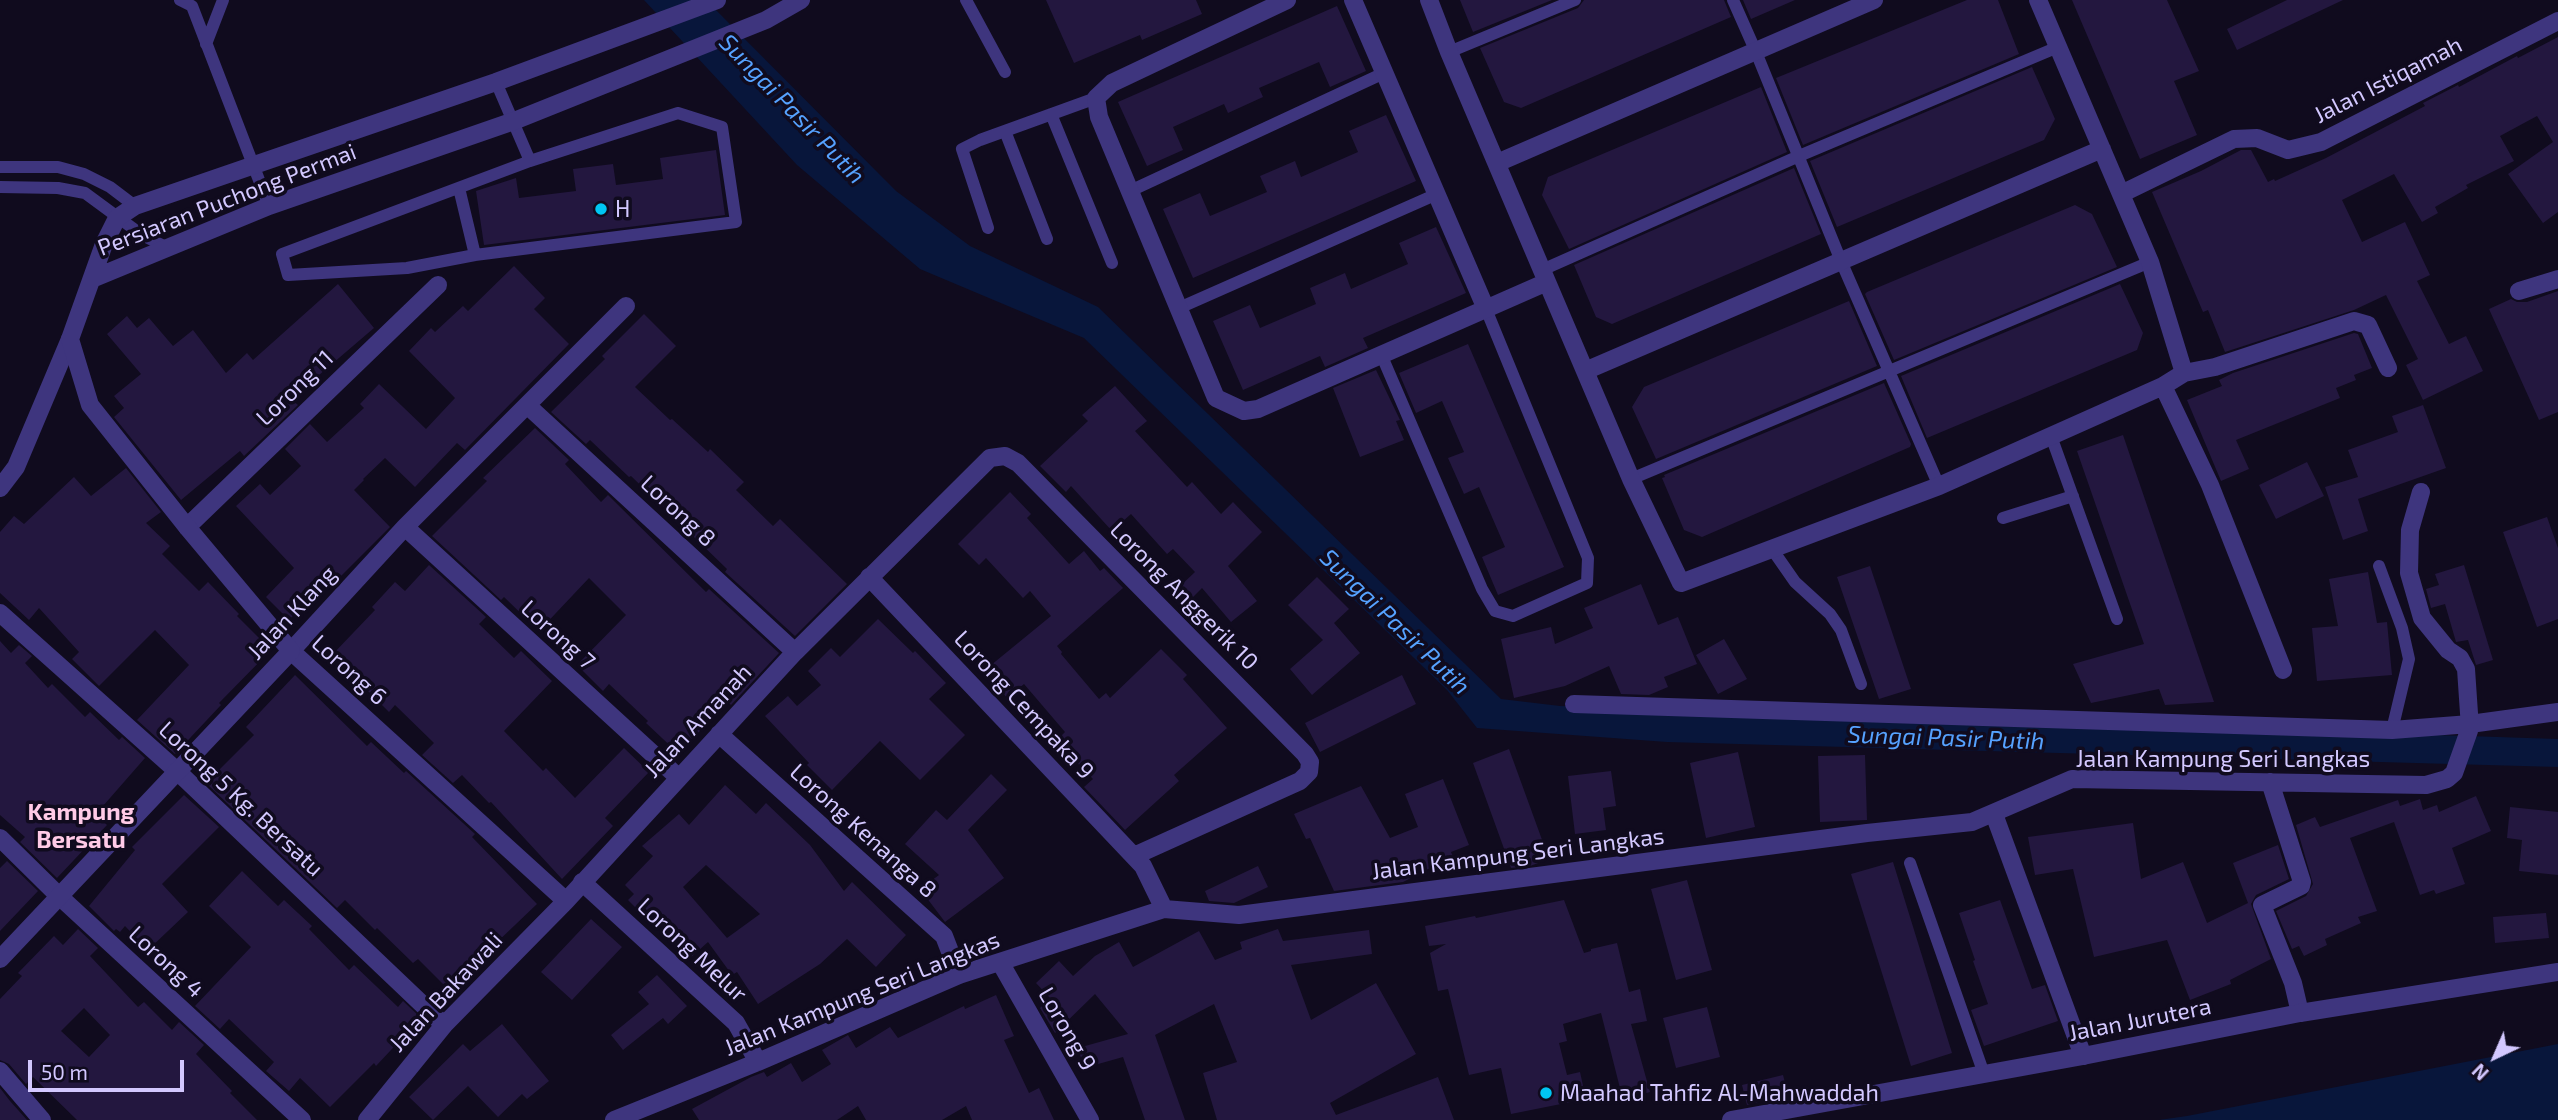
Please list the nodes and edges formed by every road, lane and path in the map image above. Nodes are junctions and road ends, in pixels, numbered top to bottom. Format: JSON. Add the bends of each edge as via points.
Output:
{"nodes":[{"id":1,"x":223,"y":0,"type":"edge"},
{"id":2,"x":801,"y":0,"type":"edge"},
{"id":3,"x":966,"y":0,"type":"edge"},
{"id":4,"x":1287,"y":0,"type":"edge"},
{"id":5,"x":1353,"y":0,"type":"edge"},
{"id":6,"x":1429,"y":0,"type":"edge"},
{"id":7,"x":1575,"y":0,"type":"edge"},
{"id":8,"x":1733,"y":0,"type":"edge"},
{"id":9,"x":1874,"y":0,"type":"edge"},
{"id":10,"x":2038,"y":0,"type":"edge"},
{"id":11,"x":715,"y":1,"type":"edge"},
{"id":12,"x":186,"y":3,"type":"edge"},
{"id":13,"x":2558,"y":22,"type":"edge"},
{"id":14,"x":206,"y":44,"type":"junction"},
{"id":15,"x":2058,"y":47,"type":"junction"},
{"id":16,"x":1449,"y":52,"type":"junction"},
{"id":17,"x":1756,"y":52,"type":"junction"},
{"id":18,"x":1004,"y":72,"type":"dead end"},
{"id":19,"x":1384,"y":73,"type":"junction"},
{"id":20,"x":496,"y":82,"type":"junction"},
{"id":21,"x":1096,"y":98,"type":"junction"},
{"id":22,"x":1051,"y":114,"type":"junction"},
{"id":23,"x":514,"y":121,"type":"junction"},
{"id":24,"x":1004,"y":131,"type":"junction"},
{"id":25,"x":2102,"y":149,"type":"junction"},
{"id":26,"x":1799,"y":156,"type":"junction"},
{"id":27,"x":530,"y":161,"type":"junction"},
{"id":28,"x":1497,"y":163,"type":"junction"},
{"id":29,"x":253,"y":165,"type":"junction"},
{"id":30,"x":0,"y":167,"type":"edge"},
{"id":31,"x":0,"y":187,"type":"edge"},
{"id":32,"x":460,"y":188,"type":"junction"},
{"id":33,"x":1130,"y":191,"type":"junction"},
{"id":34,"x":1437,"y":194,"type":"junction"},
{"id":35,"x":2121,"y":194,"type":"junction"},
{"id":36,"x":135,"y":206,"type":"junction"},
{"id":37,"x":269,"y":206,"type":"junction"},
{"id":38,"x":117,"y":218,"type":"junction"},
{"id":39,"x":988,"y":228,"type":"dead end"},
{"id":40,"x":1047,"y":239,"type":"dead end"},
{"id":41,"x":168,"y":247,"type":"junction"},
{"id":42,"x":475,"y":255,"type":"junction"},
{"id":43,"x":1841,"y":261,"type":"junction"},
{"id":44,"x":2150,"y":261,"type":"junction"},
{"id":45,"x":1112,"y":262,"type":"dead end"},
{"id":46,"x":1545,"y":276,"type":"junction"},
{"id":47,"x":93,"y":279,"type":"junction"},
{"id":48,"x":2558,"y":279,"type":"edge"},
{"id":49,"x":438,"y":285,"type":"dead end"},
{"id":50,"x":2519,"y":291,"type":"dead end"},
{"id":51,"x":626,"y":306,"type":"dead end"},
{"id":52,"x":1179,"y":308,"type":"junction"},
{"id":53,"x":1486,"y":309,"type":"junction"},
{"id":54,"x":70,"y":340,"type":"junction"},
{"id":55,"x":1381,"y":354,"type":"junction"},
{"id":56,"x":2388,"y":368,"type":"dead end"},
{"id":57,"x":1585,"y":371,"type":"junction"},
{"id":58,"x":1890,"y":372,"type":"junction"},
{"id":59,"x":2184,"y":373,"type":"junction"},
{"id":60,"x":2163,"y":386,"type":"junction"},
{"id":61,"x":528,"y":406,"type":"junction"},
{"id":62,"x":2051,"y":436,"type":"junction"},
{"id":63,"x":1631,"y":479,"type":"junction"},
{"id":64,"x":1939,"y":486,"type":"junction"},
{"id":65,"x":0,"y":488,"type":"edge"},
{"id":66,"x":2421,"y":492,"type":"dead end"},
{"id":67,"x":2073,"y":496,"type":"junction"},
{"id":68,"x":2003,"y":518,"type":"dead end"},
{"id":69,"x":187,"y":527,"type":"junction"},
{"id":70,"x":405,"y":527,"type":"junction"},
{"id":71,"x":1772,"y":549,"type":"junction"},
{"id":72,"x":2379,"y":566,"type":"dead end"},
{"id":73,"x":869,"y":577,"type":"junction"},
{"id":74,"x":0,"y":613,"type":"edge"},
{"id":75,"x":2117,"y":619,"type":"dead end"},
{"id":76,"x":291,"y":651,"type":"junction"},
{"id":77,"x":794,"y":652,"type":"junction"},
{"id":78,"x":2283,"y":670,"type":"dead end"},
{"id":79,"x":1861,"y":684,"type":"dead end"},
{"id":80,"x":1574,"y":704,"type":"dead end"},
{"id":81,"x":2558,"y":712,"type":"edge"},
{"id":82,"x":2470,"y":726,"type":"junction"},
{"id":83,"x":2392,"y":730,"type":"junction"},
{"id":84,"x":719,"y":734,"type":"junction"},
{"id":85,"x":177,"y":771,"type":"junction"},
{"id":86,"x":679,"y":778,"type":"junction"},
{"id":87,"x":2270,"y":782,"type":"junction"},
{"id":88,"x":1994,"y":814,"type":"junction"},
{"id":89,"x":0,"y":838,"type":"edge"},
{"id":90,"x":1139,"y":861,"type":"junction"},
{"id":91,"x":1910,"y":863,"type":"dead end"},
{"id":92,"x":582,"y":882,"type":"junction"},
{"id":93,"x":59,"y":896,"type":"junction"},
{"id":94,"x":566,"y":901,"type":"junction"},
{"id":95,"x":1164,"y":909,"type":"junction"},
{"id":96,"x":0,"y":959,"type":"edge"},
{"id":97,"x":1000,"y":962,"type":"junction"},
{"id":98,"x":957,"y":970,"type":"junction"},
{"id":99,"x":2558,"y":972,"type":"edge"},
{"id":100,"x":2300,"y":1013,"type":"junction"},
{"id":101,"x":444,"y":1025,"type":"junction"},
{"id":102,"x":753,"y":1055,"type":"junction"},
{"id":103,"x":2083,"y":1056,"type":"junction"},
{"id":104,"x":0,"y":1071,"type":"edge"},
{"id":105,"x":1984,"y":1074,"type":"junction"},
{"id":106,"x":42,"y":1120,"type":"edge"},
{"id":107,"x":302,"y":1120,"type":"edge"},
{"id":108,"x":367,"y":1120,"type":"edge"},
{"id":109,"x":614,"y":1120,"type":"edge"},
{"id":110,"x":1090,"y":1120,"type":"edge"},
{"id":111,"x":1731,"y":1120,"type":"edge"}],
"edges":[{"from":1,"to":14,"type":"lane"},
{"from":2,"to":23,"type":"street","name":"Persiaran Puchong Permai","via":[[746,28]]},
{"from":3,"to":18,"type":"lane"},
{"from":4,"to":21,"type":"street","via":[[1112,83]]},
{"from":5,"to":19,"type":"street"},
{"from":6,"to":16,"type":"street"},
{"from":7,"to":16,"type":"lane"},
{"from":8,"to":17,"type":"lane"},
{"from":9,"to":17,"type":"street"},
{"from":10,"to":15,"type":"street"},
{"from":11,"to":20,"type":"street","name":"Persiaran Puchong Permai"},
{"from":12,"to":14,"type":"lane"},
{"from":13,"to":35,"type":"street","name":"Jalan Istiqamah","via":[[2321,142],[2288,149],[2257,138],[2234,139]]},
{"from":14,"to":29,"type":"lane"},
{"from":15,"to":25,"type":"street"},
{"from":15,"to":26,"type":"lane"},
{"from":16,"to":28,"type":"street"},
{"from":17,"to":26,"type":"lane"},
{"from":17,"to":28,"type":"street"},
{"from":19,"to":33,"type":"lane"},
{"from":19,"to":34,"type":"street"},
{"from":20,"to":23,"type":"lane"},
{"from":20,"to":29,"type":"street","name":"Persiaran Puchong Permai"},
{"from":21,"to":22,"type":"lane"},
{"from":21,"to":33,"type":"street","via":[[1099,117]]},
{"from":22,"to":24,"type":"lane"},
{"from":22,"to":45,"type":"lane"},
{"from":23,"to":27,"type":"lane"},
{"from":23,"to":37,"type":"street","name":"Persiaran Puchong Permai"},
{"from":24,"to":39,"type":"lane","via":[[962,149]]},
{"from":24,"to":40,"type":"lane"},
{"from":25,"to":35,"type":"street"},
{"from":25,"to":43,"type":"street"},
{"from":26,"to":43,"type":"lane"},
{"from":26,"to":46,"type":"lane"},
{"from":27,"to":32,"type":"lane"},
{"from":27,"to":42,"type":"lane","via":[[678,113],[722,127],[736,222]]},
{"from":28,"to":46,"type":"street"},
{"from":29,"to":36,"type":"street","name":"Persiaran Puchong Permai"},
{"from":29,"to":37,"type":"lane"},
{"from":30,"to":36,"type":"lane","via":[[58,167],[84,174]]},
{"from":31,"to":38,"type":"lane","via":[[85,193]]},
{"from":32,"to":42,"type":"lane"},
{"from":32,"to":42,"type":"lane","via":[[282,254],[288,275],[407,268]]},
{"from":33,"to":52,"type":"street"},
{"from":34,"to":52,"type":"lane"},
{"from":34,"to":53,"type":"street"},
{"from":35,"to":44,"type":"street"},
{"from":36,"to":38,"type":"street","name":"Persiaran Puchong Permai"},
{"from":37,"to":41,"type":"street","name":"Persiaran Puchong Permai"},
{"from":38,"to":41,"type":"lane"},
{"from":38,"to":47,"type":"street","name":"Persiaran Puchong Permai"},
{"from":41,"to":47,"type":"street","name":"Persiaran Puchong Permai"},
{"from":43,"to":57,"type":"street"},
{"from":43,"to":58,"type":"lane"},
{"from":44,"to":58,"type":"lane"},
{"from":44,"to":59,"type":"street"},
{"from":46,"to":53,"type":"street"},
{"from":46,"to":57,"type":"street"},
{"from":47,"to":54,"type":"street"},
{"from":48,"to":50,"type":"street"},
{"from":49,"to":69,"type":"street","name":"Lorong 11"},
{"from":51,"to":61,"type":"street","name":"Jalan Klang"},
{"from":52,"to":55,"type":"street","via":[[1216,398],[1244,411]]},
{"from":53,"to":55,"type":"street"},
{"from":53,"to":55,"type":"lane","via":[[1588,558],[1587,583],[1513,616],[1495,611],[1482,589]]},
{"from":54,"to":65,"type":"street","via":[[16,467]]},
{"from":54,"to":69,"type":"street","name":"Lorong 6","via":[[90,405]]},
{"from":56,"to":59,"type":"street","via":[[2368,326],[2354,321],[2216,367]]},
{"from":57,"to":63,"type":"street"},
{"from":58,"to":63,"type":"lane"},
{"from":58,"to":64,"type":"lane"},
{"from":59,"to":60,"type":"street"},
{"from":60,"to":62,"type":"street"},
{"from":60,"to":78,"type":"street","via":[[2210,485]]},
{"from":61,"to":70,"type":"street","name":"Jalan Klang"},
{"from":61,"to":77,"type":"street","name":"Lorong 8"},
{"from":62,"to":64,"type":"street"},
{"from":62,"to":67,"type":"lane"},
{"from":63,"to":71,"type":"street","via":[[1681,583]]},
{"from":64,"to":71,"type":"street"},
{"from":66,"to":82,"type":"street","via":[[2410,530],[2409,573],[2422,618],[2466,669]]},
{"from":67,"to":68,"type":"lane"},
{"from":67,"to":75,"type":"lane"},
{"from":69,"to":76,"type":"street","name":"Lorong 6"},
{"from":70,"to":76,"type":"street","name":"Jalan Klang"},
{"from":70,"to":86,"type":"street","name":"Lorong 7"},
{"from":71,"to":79,"type":"lane","via":[[1794,582],[1841,630]]},
{"from":72,"to":83,"type":"lane","via":[[2409,659]]},
{"from":73,"to":77,"type":"street","name":"Jalan Amanah"},
{"from":73,"to":90,"type":"street","name":"Lorong Cempaka 9"},
{"from":73,"to":90,"type":"street","name":"Lorong Anggerik 10","via":[[990,458],[1005,456],[1018,463],[1310,762],[1309,772],[1300,781]]},
{"from":74,"to":85,"type":"street","name":"Lorong 5 Kg. Bersatu"},
{"from":76,"to":85,"type":"street","name":"Jalan Klang"},
{"from":76,"to":94,"type":"street","name":"Lorong 6"},
{"from":77,"to":84,"type":"street","name":"Jalan Amanah"},
{"from":80,"to":83,"type":"street"},
{"from":81,"to":82,"type":"street"},
{"from":82,"to":83,"type":"street"},
{"from":82,"to":87,"type":"street","name":"Jalan Kampung Seri Langkas","via":[[2454,773],[2426,785]]},
{"from":84,"to":86,"type":"street","name":"Jalan Amanah"},
{"from":84,"to":98,"type":"street","name":"Lorong Kenanga 8","via":[[944,936]]},
{"from":85,"to":93,"type":"street","name":"Jalan Klang"},
{"from":85,"to":101,"type":"street","name":"Lorong 5 Kg. Bersatu"},
{"from":86,"to":92,"type":"street","name":"Jalan Amanah"},
{"from":87,"to":88,"type":"street","name":"Jalan Kampung Seri Langkas","via":[[2072,779]]},
{"from":87,"to":100,"type":"street","via":[[2302,881],[2301,886],[2262,905]]},
{"from":88,"to":95,"type":"street","name":"Jalan Kampung Seri Langkas","via":[[1972,822],[1239,915]]},
{"from":88,"to":103,"type":"street"},
{"from":89,"to":93,"type":"street","name":"Lorong 4"},
{"from":90,"to":95,"type":"street","name":"Lorong Cempaka 9"},
{"from":91,"to":105,"type":"lane"},
{"from":92,"to":94,"type":"street","name":"Jalan Amanah"},
{"from":92,"to":102,"type":"street","name":"Lorong Melur","via":[[736,1023]]},
{"from":93,"to":96,"type":"street","name":"Jalan Klang"},
{"from":93,"to":107,"type":"street","name":"Lorong 4"},
{"from":94,"to":101,"type":"street","name":"Jalan Bakawali"},
{"from":95,"to":97,"type":"street","name":"Jalan Kampung Seri Langkas"},
{"from":97,"to":98,"type":"street","name":"Jalan Kampung Seri Langkas"},
{"from":97,"to":110,"type":"street","name":"Lorong 9"},
{"from":98,"to":102,"type":"street","name":"Jalan Kampung Seri Langkas"},
{"from":99,"to":100,"type":"street","name":"Jalan Jurutera"},
{"from":100,"to":103,"type":"street","name":"Jalan Jurutera"},
{"from":101,"to":108,"type":"street","name":"Jalan Bakawali"},
{"from":102,"to":109,"type":"street","name":"Jalan Kampung Seri Langkas"},
{"from":103,"to":105,"type":"street","name":"Jalan Jurutera"},
{"from":104,"to":106,"type":"street"},
{"from":105,"to":111,"type":"street","name":"Jalan Jurutera"}]}
